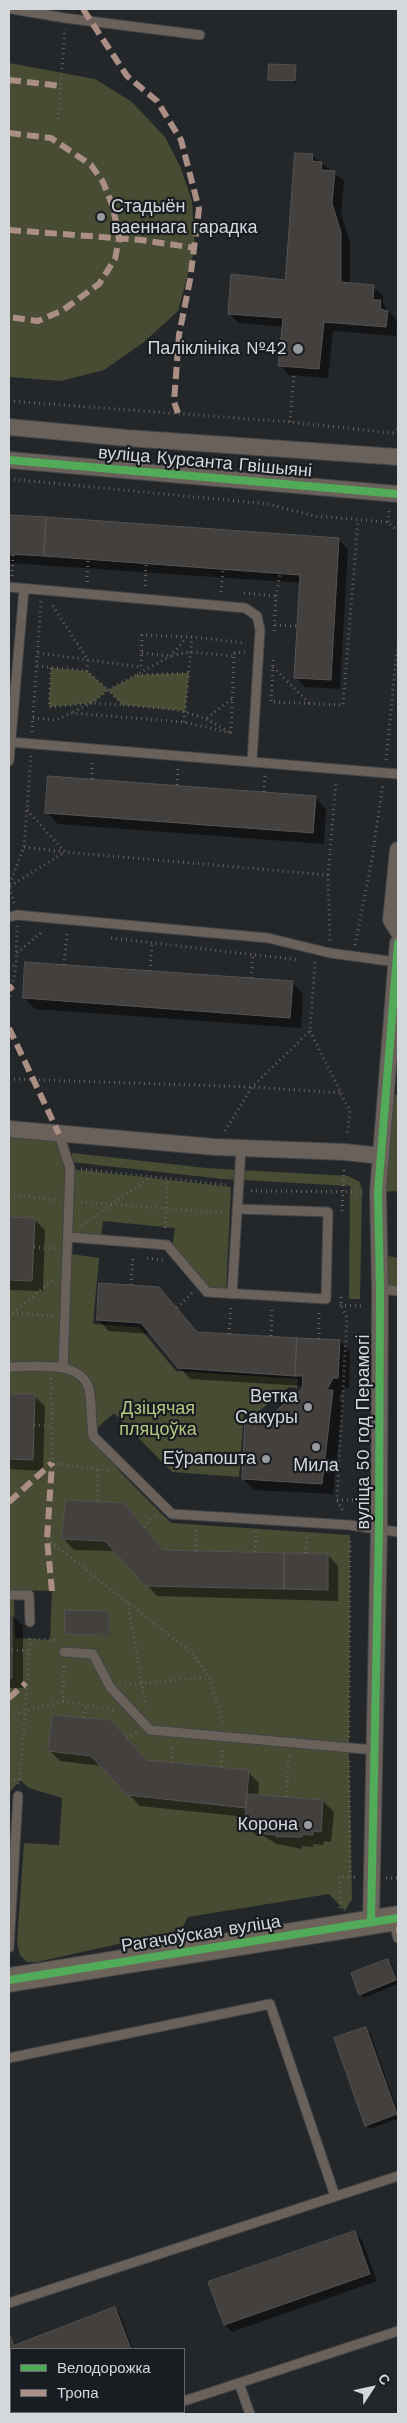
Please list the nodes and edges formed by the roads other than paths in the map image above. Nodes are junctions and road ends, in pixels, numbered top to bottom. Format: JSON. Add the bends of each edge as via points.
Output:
{"nodes":[{"id":1,"x":12,"y":9,"type":"edge"},
{"id":2,"x":200,"y":35,"type":"dead end"},
{"id":3,"x":9,"y":427,"type":"edge"},
{"id":4,"x":398,"y":457,"type":"edge"},
{"id":5,"x":9,"y":460,"type":"edge"},
{"id":6,"x":398,"y":494,"type":"edge"},
{"id":7,"x":10,"y":583,"type":"edge"},
{"id":8,"x":24,"y":589,"type":"junction"},
{"id":9,"x":10,"y":742,"type":"junction"},
{"id":10,"x":252,"y":760,"type":"junction"},
{"id":11,"x":9,"y":761,"type":"edge"},
{"id":12,"x":398,"y":774,"type":"edge"},
{"id":13,"x":398,"y":850,"type":"edge"},
{"id":14,"x":13,"y":916,"type":"edge"},
{"id":15,"x":398,"y":931,"type":"edge"},
{"id":16,"x":398,"y":943,"type":"edge"},
{"id":17,"x":396,"y":962,"type":"junction"},
{"id":18,"x":9,"y":1128,"type":"edge"},
{"id":19,"x":59,"y":1134,"type":"junction"},
{"id":20,"x":241,"y":1148,"type":"junction"},
{"id":21,"x":381,"y":1156,"type":"junction"},
{"id":22,"x":234,"y":1212,"type":"junction"},
{"id":23,"x":68,"y":1236,"type":"junction"},
{"id":24,"x":380,"y":1289,"type":"junction"},
{"id":25,"x":398,"y":1291,"type":"edge"},
{"id":26,"x":232,"y":1298,"type":"junction"},
{"id":27,"x":9,"y":1367,"type":"edge"},
{"id":28,"x":63,"y":1368,"type":"junction"},
{"id":29,"x":379,"y":1528,"type":"junction"},
{"id":30,"x":398,"y":1532,"type":"edge"},
{"id":31,"x":9,"y":1595,"type":"edge"},
{"id":32,"x":30,"y":1622,"type":"dead end"},
{"id":33,"x":64,"y":1656,"type":"road end"},
{"id":34,"x":374,"y":1750,"type":"junction"},
{"id":35,"x":17,"y":1792,"type":"road end"},
{"id":36,"x":390,"y":1924,"type":"edge"},
{"id":37,"x":9,"y":1948,"type":"edge"},
{"id":38,"x":9,"y":1980,"type":"edge"},
{"id":39,"x":9,"y":2058,"type":"edge"},
{"id":40,"x":398,"y":2176,"type":"edge"},
{"id":41,"x":335,"y":2196,"type":"junction"},
{"id":42,"x":9,"y":2303,"type":"edge"},
{"id":43,"x":398,"y":2331,"type":"edge"},
{"id":44,"x":239,"y":2383,"type":"junction"},
{"id":45,"x":185,"y":2402,"type":"edge"},
{"id":46,"x":250,"y":2414,"type":"edge"}],
"edges":[{"from":1,"to":2,"type":"lane"},
{"from":3,"to":4,"type":"street","name":"вуліца Курсанта Гвішыяні"},
{"from":5,"to":6,"type":"street","name":"вуліца Курсанта Гвішыяні"},
{"from":7,"to":8,"type":"lane"},
{"from":8,"to":9,"type":"lane"},
{"from":8,"to":10,"type":"lane","via":[[245,608],[257,616],[260,630]]},
{"from":9,"to":10,"type":"lane"},
{"from":9,"to":11,"type":"lane"},
{"from":10,"to":12,"type":"lane"},
{"from":13,"to":15,"type":"street","via":[[391,920]]},
{"from":14,"to":17,"type":"lane","via":[[268,938],[330,953]]},
{"from":16,"to":17,"type":"street","name":"вуліца 50 год Перамогі"},
{"from":17,"to":21,"type":"street","name":"вуліца 50 год Перамогі"},
{"from":18,"to":19,"type":"street"},
{"from":19,"to":20,"type":"street"},
{"from":19,"to":23,"type":"lane","via":[[70,1168],[74,1201]]},
{"from":20,"to":21,"type":"street"},
{"from":20,"to":22,"type":"lane","via":[[239,1190]]},
{"from":21,"to":24,"type":"street","name":"вуліца 50 год Перамогі","via":[[378,1192]]},
{"from":22,"to":26,"type":"lane"},
{"from":22,"to":26,"type":"lane","via":[[328,1212],[326,1299]]},
{"from":23,"to":26,"type":"lane","via":[[167,1245],[207,1292]]},
{"from":23,"to":28,"type":"lane"},
{"from":24,"to":25,"type":"lane"},
{"from":24,"to":29,"type":"street","name":"вуліца 50 год Перамогі"},
{"from":27,"to":28,"type":"lane"},
{"from":28,"to":29,"type":"lane","via":[[79,1373],[89,1388],[92,1436],[172,1514]]},
{"from":29,"to":30,"type":"lane"},
{"from":29,"to":34,"type":"street","name":"вуліца 50 год Перамогі"},
{"from":31,"to":32,"type":"lane","via":[[29,1595]]},
{"from":33,"to":34,"type":"lane","via":[[93,1654],[110,1687],[146,1730]]},
{"from":34,"to":36,"type":"street","name":"вуліца 50 год Перамогі"},
{"from":35,"to":37,"type":"lane"},
{"from":36,"to":38,"type":"street","name":"Рагачоўская вуліца","via":[[341,1928]]},
{"from":39,"to":41,"type":"lane","via":[[270,2004]]},
{"from":40,"to":41,"type":"lane"},
{"from":41,"to":42,"type":"lane"},
{"from":43,"to":44,"type":"lane"},
{"from":44,"to":45,"type":"lane"},
{"from":44,"to":46,"type":"lane"}]}
